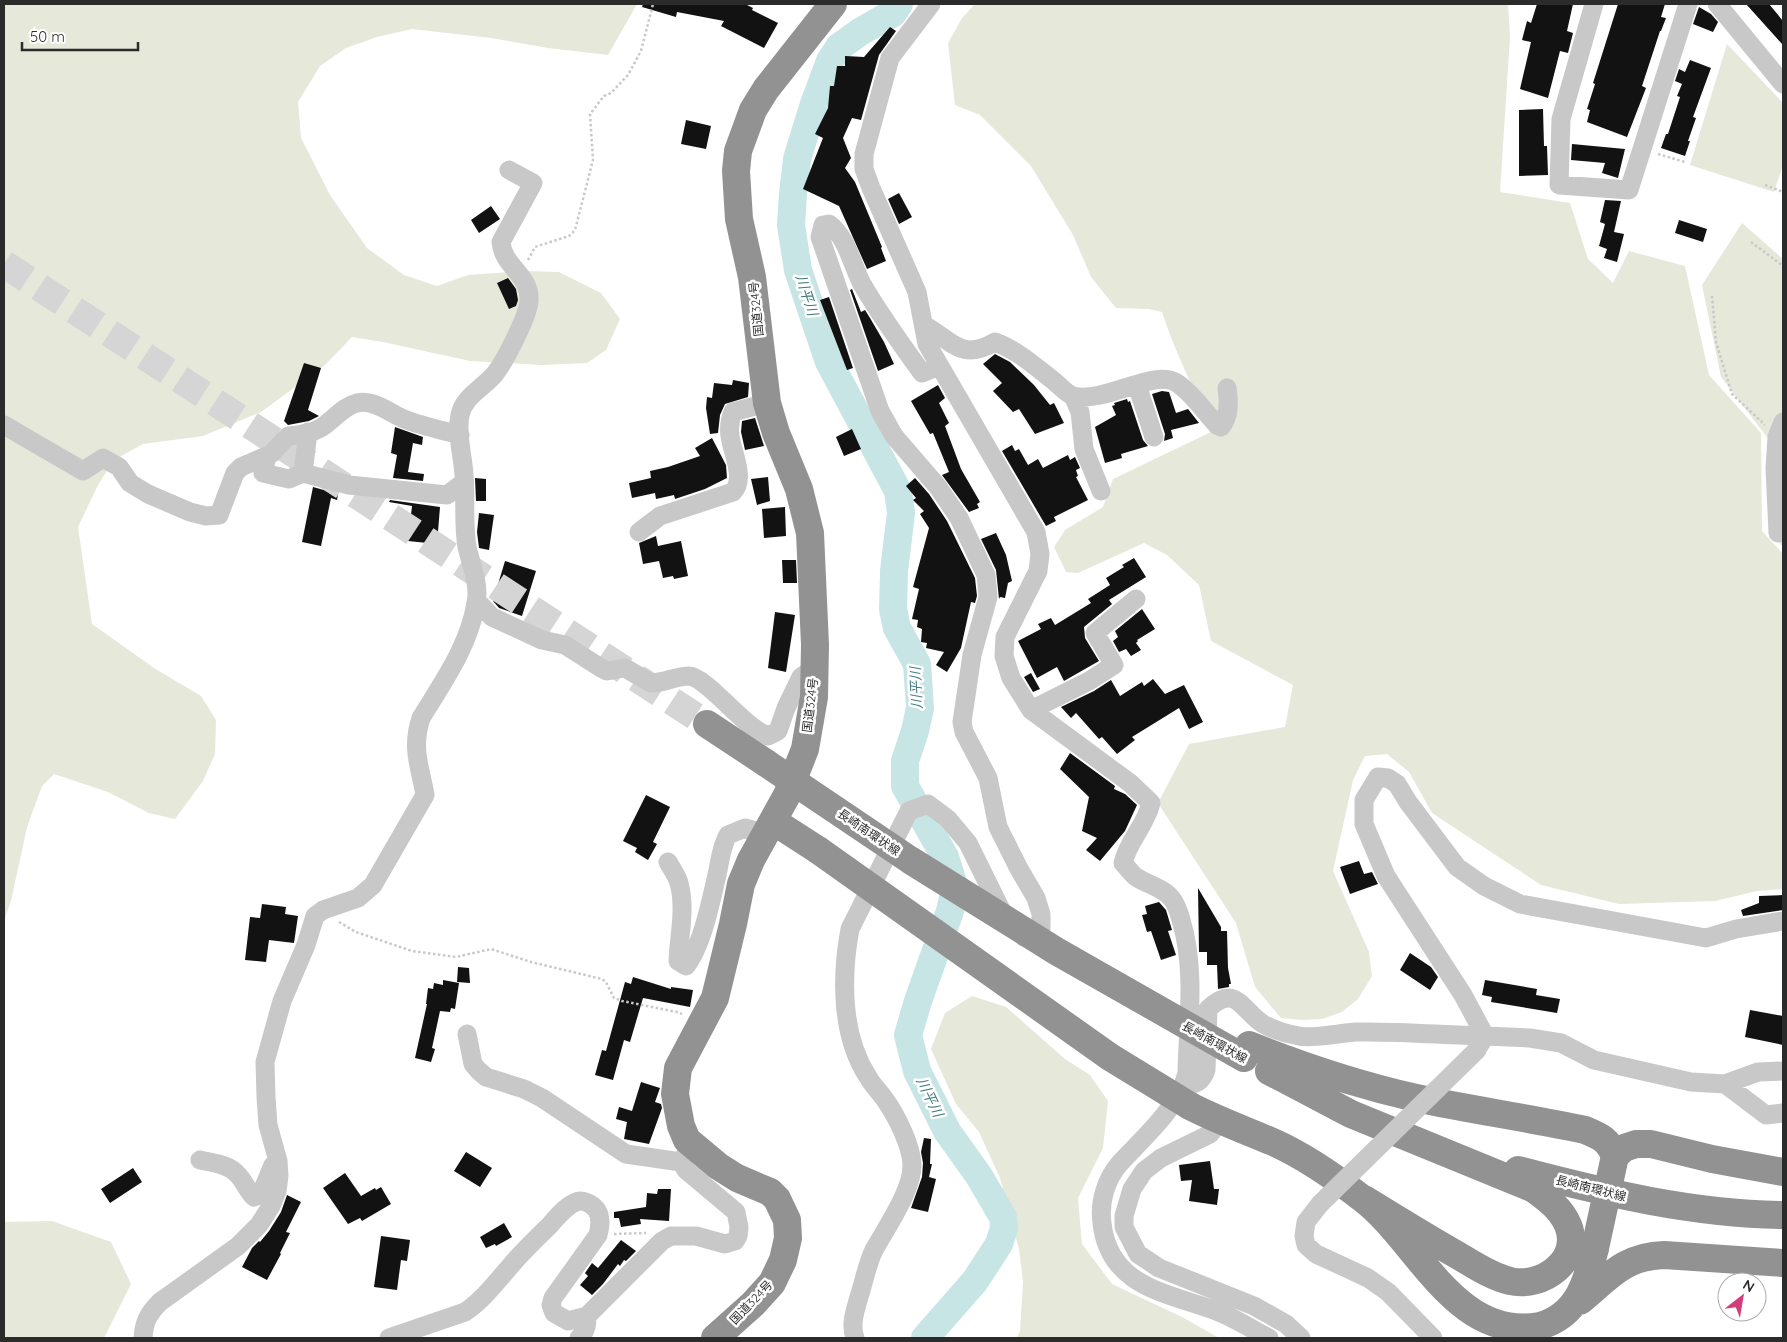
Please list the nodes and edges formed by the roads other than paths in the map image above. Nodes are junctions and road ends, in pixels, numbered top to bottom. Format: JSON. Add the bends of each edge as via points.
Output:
{"nodes":[{"id":1,"x":833,"y":4,"type":"edge"},
{"id":2,"x":931,"y":4,"type":"edge"},
{"id":3,"x":1594,"y":4,"type":"edge"},
{"id":4,"x":1688,"y":4,"type":"edge"},
{"id":5,"x":1717,"y":4,"type":"edge"},
{"id":6,"x":1783,"y":84,"type":"edge"},
{"id":7,"x":509,"y":170,"type":"dead end"},
{"id":8,"x":924,"y":325,"type":"junction"},
{"id":9,"x":939,"y":366,"type":"junction"},
{"id":10,"x":1137,"y":385,"type":"junction"},
{"id":11,"x":1227,"y":388,"type":"dead end"},
{"id":12,"x":1072,"y":396,"type":"junction"},
{"id":13,"x":767,"y":403,"type":"junction"},
{"id":14,"x":4,"y":425,"type":"edge"},
{"id":15,"x":1780,"y":429,"type":"edge"},
{"id":16,"x":308,"y":432,"type":"junction"},
{"id":17,"x":460,"y":435,"type":"junction"},
{"id":18,"x":1154,"y":437,"type":"dead end"},
{"id":19,"x":267,"y":456,"type":"junction"},
{"id":20,"x":303,"y":473,"type":"junction"},
{"id":21,"x":464,"y":482,"type":"junction"},
{"id":22,"x":1101,"y":491,"type":"dead end"},
{"id":23,"x":639,"y":532,"type":"dead end"},
{"id":24,"x":1778,"y":533,"type":"dead end"},
{"id":25,"x":1136,"y":599,"type":"dead end"},
{"id":26,"x":477,"y":602,"type":"junction"},
{"id":27,"x":814,"y":668,"type":"junction"},
{"id":28,"x":1031,"y":710,"type":"junction"},
{"id":29,"x":708,"y":724,"type":"tunnel mouth"},
{"id":30,"x":769,"y":827,"type":"junction"},
{"id":31,"x":668,"y":862,"type":"dead end"},
{"id":32,"x":1783,"y":921,"type":"edge"},
{"id":33,"x":467,"y":1034,"type":"dead end"},
{"id":34,"x":1481,"y":1043,"type":"junction"},
{"id":35,"x":1246,"y":1052,"type":"junction"},
{"id":36,"x":1783,"y":1070,"type":"edge"},
{"id":37,"x":1268,"y":1071,"type":"junction"},
{"id":38,"x":1725,"y":1084,"type":"junction"},
{"id":39,"x":1187,"y":1096,"type":"junction"},
{"id":40,"x":1783,"y":1113,"type":"edge"},
{"id":41,"x":1220,"y":1121,"type":"junction"},
{"id":42,"x":687,"y":1154,"type":"junction"},
{"id":43,"x":1615,"y":1156,"type":"junction"},
{"id":44,"x":200,"y":1160,"type":"dead end"},
{"id":45,"x":278,"y":1161,"type":"junction"},
{"id":46,"x":1783,"y":1172,"type":"edge"},
{"id":47,"x":1364,"y":1199,"type":"junction"},
{"id":48,"x":1783,"y":1215,"type":"edge"},
{"id":49,"x":1783,"y":1262,"type":"edge"},
{"id":50,"x":1569,"y":1310,"type":"junction"},
{"id":51,"x":587,"y":1316,"type":"junction"},
{"id":52,"x":143,"y":1338,"type":"edge"},
{"id":53,"x":389,"y":1338,"type":"edge"},
{"id":54,"x":579,"y":1338,"type":"edge"},
{"id":55,"x":715,"y":1338,"type":"edge"},
{"id":56,"x":855,"y":1338,"type":"edge"},
{"id":57,"x":1270,"y":1338,"type":"edge"},
{"id":58,"x":1301,"y":1338,"type":"edge"},
{"id":59,"x":1433,"y":1338,"type":"edge"}],
"edges":[{"from":1,"to":13,"type":"highway","name":"国道324号","via":[[766,89],[753,110],[738,151],[738,219],[752,276]]},
{"from":2,"to":8,"type":"street","via":[[890,58],[864,154],[864,168],[871,188],[917,292]]},
{"from":3,"to":4,"type":"street","via":[[1561,119],[1559,185],[1629,190]]},
{"from":5,"to":6,"type":"street"},
{"from":7,"to":17,"type":"street","via":[[532,183],[500,242],[504,257],[526,281],[529,304],[500,367],[465,402],[460,415]]},
{"from":8,"to":9,"type":"street","via":[[927,344]]},
{"from":8,"to":12,"type":"street","via":[[960,348],[971,351],[982,350],[995,342],[1011,348]]},
{"from":9,"to":28,"type":"street","via":[[1036,532],[1040,554],[1038,571],[1005,637],[1004,656],[1011,678]]},
{"from":9,"to":56,"type":"street","via":[[922,373],[861,282],[834,228],[823,225],[820,237],[880,411],[894,436],[938,487],[959,518],[986,574],[988,597],[972,655],[962,722],[988,778],[998,827],[1036,898],[1041,914],[1041,929],[1034,936],[1027,938],[1011,929],[968,842],[948,819],[928,804],[909,811],[850,930],[845,991],[854,1052],[868,1078],[887,1102],[909,1144],[912,1166],[906,1191],[873,1252],[854,1316]]},
{"from":10,"to":11,"type":"street","via":[[1160,379],[1176,382],[1221,427],[1227,417]]},
{"from":10,"to":12,"type":"street","via":[[1094,397]]},
{"from":10,"to":18,"type":"street"},
{"from":12,"to":22,"type":"street","via":[[1080,412],[1084,449]]},
{"from":13,"to":23,"type":"street","via":[[732,412],[729,434],[738,476],[736,489],[660,516]]},
{"from":13,"to":27,"type":"highway","name":"国道324号","via":[[799,489],[810,533]]},
{"from":14,"to":19,"type":"street","via":[[83,470],[103,458],[119,467],[130,483],[148,494],[206,516],[220,515],[235,473],[241,467]]},
{"from":15,"to":24,"type":"street","via":[[1775,468]]},
{"from":16,"to":17,"type":"street","via":[[323,427],[343,410],[358,403],[386,409],[404,419]]},
{"from":16,"to":19,"type":"street","via":[[288,436]]},
{"from":16,"to":20,"type":"street"},
{"from":17,"to":21,"type":"street"},
{"from":19,"to":20,"type":"street","via":[[263,473],[289,479]]},
{"from":20,"to":21,"type":"street","via":[[349,485],[447,495]]},
{"from":21,"to":26,"type":"street","via":[[467,545]]},
{"from":25,"to":28,"type":"street","via":[[1095,633],[1114,665]]},
{"from":26,"to":27,"type":"street","via":[[492,617],[542,640],[565,646],[607,671],[626,668],[651,683],[690,676],[704,683],[738,715],[768,736],[778,730],[801,677]]},
{"from":26,"to":45,"type":"street","via":[[465,643],[421,718],[416,759],[425,796],[423,802],[369,890],[315,916],[282,1001],[266,1062],[268,1125]]},
{"from":27,"to":30,"type":"highway","name":"国道324号","via":[[814,697],[804,749],[787,795]]},
{"from":28,"to":39,"type":"street","via":[[1130,783],[1151,803],[1125,852],[1123,863],[1136,876],[1172,899],[1185,933],[1190,986]]},
{"from":29,"to":35,"type":"highway","name":"長崎南環状線","bridge":true,"via":[[910,860],[1056,951]]},
{"from":30,"to":31,"type":"street","via":[[745,828],[728,834],[694,956],[686,966],[678,961],[681,895]]},
{"from":30,"to":39,"type":"highway","bridge":true,"via":[[818,850],[1110,1057]]},
{"from":30,"to":42,"type":"highway","name":"国道324号","via":[[740,884],[715,998],[678,1068],[675,1094],[680,1126],[687,1140]]},
{"from":32,"to":34,"type":"street","via":[[1706,938],[1520,904],[1484,886],[1457,867],[1397,784],[1388,778],[1378,777],[1364,800],[1364,824],[1386,876],[1463,995]]},
{"from":33,"to":42,"type":"street","via":[[473,1064],[486,1076],[542,1098],[626,1154]]},
{"from":34,"to":38,"type":"street","via":[[1530,1038],[1562,1043],[1594,1060],[1691,1082]]},
{"from":34,"to":39,"type":"street","via":[[1356,1032],[1301,1037],[1262,1024],[1238,1000],[1227,998],[1216,1001],[1208,1009],[1206,1070]]},
{"from":34,"to":59,"type":"street","bridge":true,"via":[[1320,1204],[1306,1222],[1306,1245],[1316,1254],[1368,1278],[1388,1292]]},
{"from":35,"to":37,"type":"highway","name":"長崎南環状線"},
{"from":35,"to":43,"type":"highway","via":[[1417,1098],[1585,1130],[1610,1144]]},
{"from":36,"to":38,"type":"street","via":[[1758,1072]]},
{"from":37,"to":47,"type":"highway","via":[[1351,1114],[1534,1190],[1561,1213],[1568,1227],[1568,1252],[1552,1274],[1540,1280],[1510,1281],[1469,1262]]},
{"from":37,"to":48,"type":"highway","name":"長崎南環状線","via":[[1431,1141],[1504,1166],[1633,1199],[1698,1209]]},
{"from":38,"to":40,"type":"street","via":[[1766,1115]]},
{"from":39,"to":41,"type":"highway"},
{"from":39,"to":57,"type":"street","via":[[1163,1116],[1108,1182],[1100,1213],[1104,1242],[1124,1272],[1160,1292],[1221,1312]]},
{"from":41,"to":47,"type":"highway","via":[[1299,1156]]},
{"from":41,"to":58,"type":"street","via":[[1210,1134],[1161,1158],[1144,1171],[1132,1189],[1124,1227],[1138,1254],[1159,1268],[1254,1306],[1286,1324]]},
{"from":42,"to":51,"type":"street","via":[[686,1170],[736,1212],[738,1236],[725,1244],[696,1236],[672,1236],[662,1241]]},
{"from":42,"to":55,"type":"highway","name":"国道324号","via":[[770,1192],[787,1220],[788,1238],[783,1260],[772,1283]]},
{"from":43,"to":46,"type":"highway","via":[[1624,1148],[1651,1144]]},
{"from":43,"to":50,"type":"highway","bridge":true,"via":[[1586,1283]]},
{"from":44,"to":45,"type":"street","via":[[231,1168],[254,1198],[261,1194],[272,1166]]},
{"from":45,"to":52,"type":"street","via":[[277,1191],[259,1225],[238,1246],[160,1302],[150,1312]]},
{"from":47,"to":50,"type":"highway","via":[[1388,1222],[1440,1287],[1477,1317],[1502,1327],[1533,1328]]},
{"from":49,"to":50,"type":"highway","via":[[1648,1256],[1620,1267]]},
{"from":51,"to":53,"type":"street","via":[[568,1321],[554,1313],[551,1304],[598,1235],[600,1227],[596,1209],[584,1202],[575,1202],[475,1305],[465,1312]]},
{"from":51,"to":54,"type":"street","via":[[584,1334]]}]}
